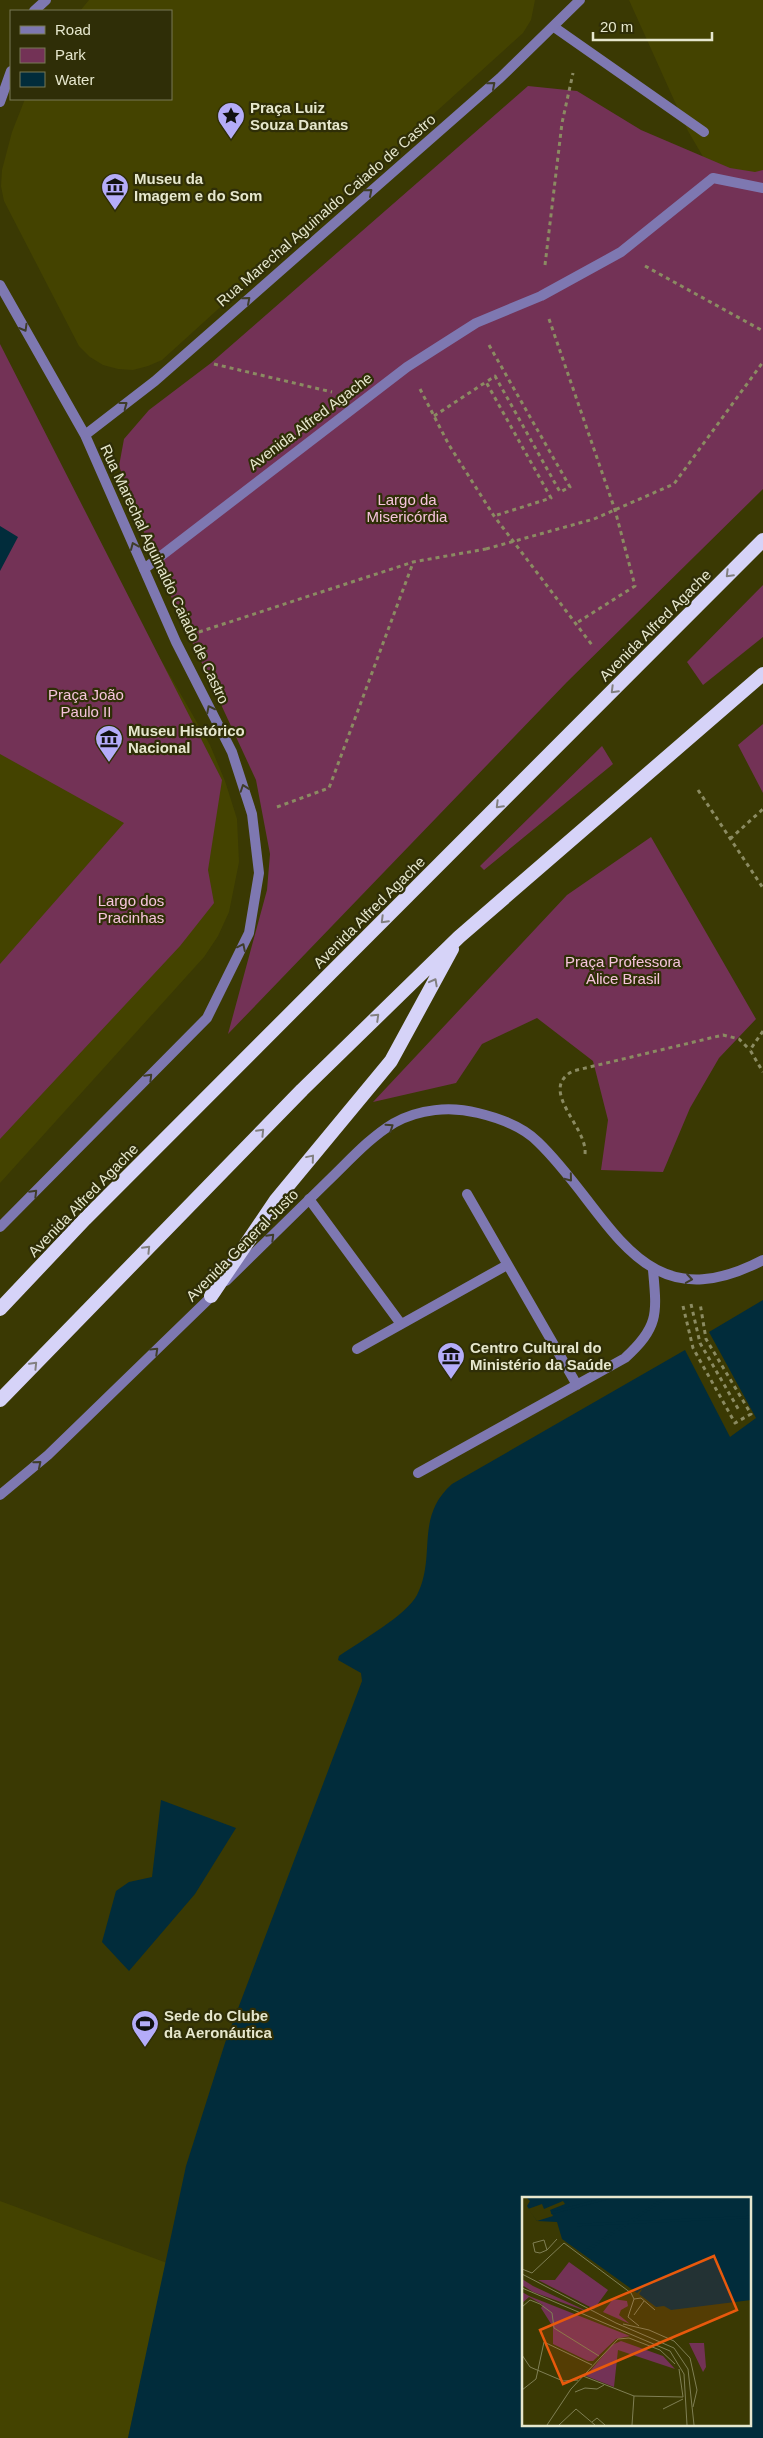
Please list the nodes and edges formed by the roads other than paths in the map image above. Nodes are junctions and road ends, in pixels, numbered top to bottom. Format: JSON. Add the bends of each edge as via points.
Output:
{"nodes":[{"id":1,"x":580,"y":0,"type":"edge"},
{"id":2,"x":554,"y":27,"type":"junction"},
{"id":3,"x":10,"y":74,"type":"edge"},
{"id":4,"x":0,"y":102,"type":"edge"},
{"id":5,"x":704,"y":132,"type":"dead end"},
{"id":6,"x":763,"y":188,"type":"edge"},
{"id":7,"x":0,"y":285,"type":"edge"},
{"id":8,"x":85,"y":435,"type":"junction"},
{"id":9,"x":763,"y":540,"type":"edge"},
{"id":10,"x":144,"y":569,"type":"junction"},
{"id":11,"x":763,"y":674,"type":"edge"},
{"id":12,"x":458,"y":937,"type":"junction"},
{"id":13,"x":467,"y":1194,"type":"dead end"},
{"id":14,"x":309,"y":1199,"type":"junction"},
{"id":15,"x":0,"y":1227,"type":"edge"},
{"id":16,"x":763,"y":1260,"type":"edge"},
{"id":17,"x":507,"y":1265,"type":"junction"},
{"id":18,"x":653,"y":1270,"type":"junction"},
{"id":19,"x":211,"y":1296,"type":"junction"},
{"id":20,"x":0,"y":1309,"type":"edge"},
{"id":21,"x":401,"y":1324,"type":"junction"},
{"id":22,"x":357,"y":1348,"type":"dead end"},
{"id":23,"x":577,"y":1385,"type":"junction"},
{"id":24,"x":0,"y":1400,"type":"edge"},
{"id":25,"x":418,"y":1473,"type":"dead end"},
{"id":26,"x":0,"y":1495,"type":"edge"}],
"edges":[{"from":1,"to":2,"type":"street","name":"Rua Marechal Aguinaldo Caiado de Castro"},
{"from":2,"to":5,"type":"street"},
{"from":8,"to":2,"type":"street","name":"Rua Marechal Aguinaldo Caiado de Castro","one_way":true,"via":[[155,381]]},
{"from":3,"to":4,"type":"street"},
{"from":6,"to":10,"type":"street","name":"Avenida Alfred Agache","via":[[713,178],[621,252],[541,296],[476,323],[408,367]]},
{"from":7,"to":8,"type":"street","name":"Rua Marechal Aguinaldo Caiado de Castro","one_way":true},
{"from":10,"to":8,"type":"street","name":"Rua Marechal Aguinaldo Caiado de Castro","one_way":true},
{"from":9,"to":20,"type":"highway","name":"Avenida Alfred Agache","one_way":true,"via":[[92,1212]]},
{"from":15,"to":10,"type":"street","name":"Rua Marechal Aguinaldo Caiado de Castro","one_way":true,"via":[[207,1018],[248,933],[259,873],[252,814],[232,752],[176,642]]},
{"from":11,"to":12,"type":"highway"},
{"from":19,"to":12,"type":"highway","one_way":true,"via":[[276,1200],[391,1061]]},
{"from":24,"to":12,"type":"highway","one_way":true,"via":[[302,1090]]},
{"from":13,"to":17,"type":"street"},
{"from":14,"to":18,"type":"street","name":"Avenida General Justo","one_way":true,"via":[[363,1147],[394,1123],[431,1110],[463,1109],[504,1120],[537,1141],[629,1251]]},
{"from":19,"to":14,"type":"street","name":"Avenida General Justo","one_way":true},
{"from":14,"to":21,"type":"street"},
{"from":16,"to":18,"type":"street","via":[[740,1272],[686,1279]]},
{"from":17,"to":21,"type":"street"},
{"from":17,"to":23,"type":"street"},
{"from":18,"to":23,"type":"street","via":[[656,1300],[650,1333],[625,1358]]},
{"from":26,"to":19,"type":"street","name":"Avenida General Justo","one_way":true,"via":[[48,1455]]},
{"from":21,"to":22,"type":"street"},
{"from":23,"to":25,"type":"street"}]}
